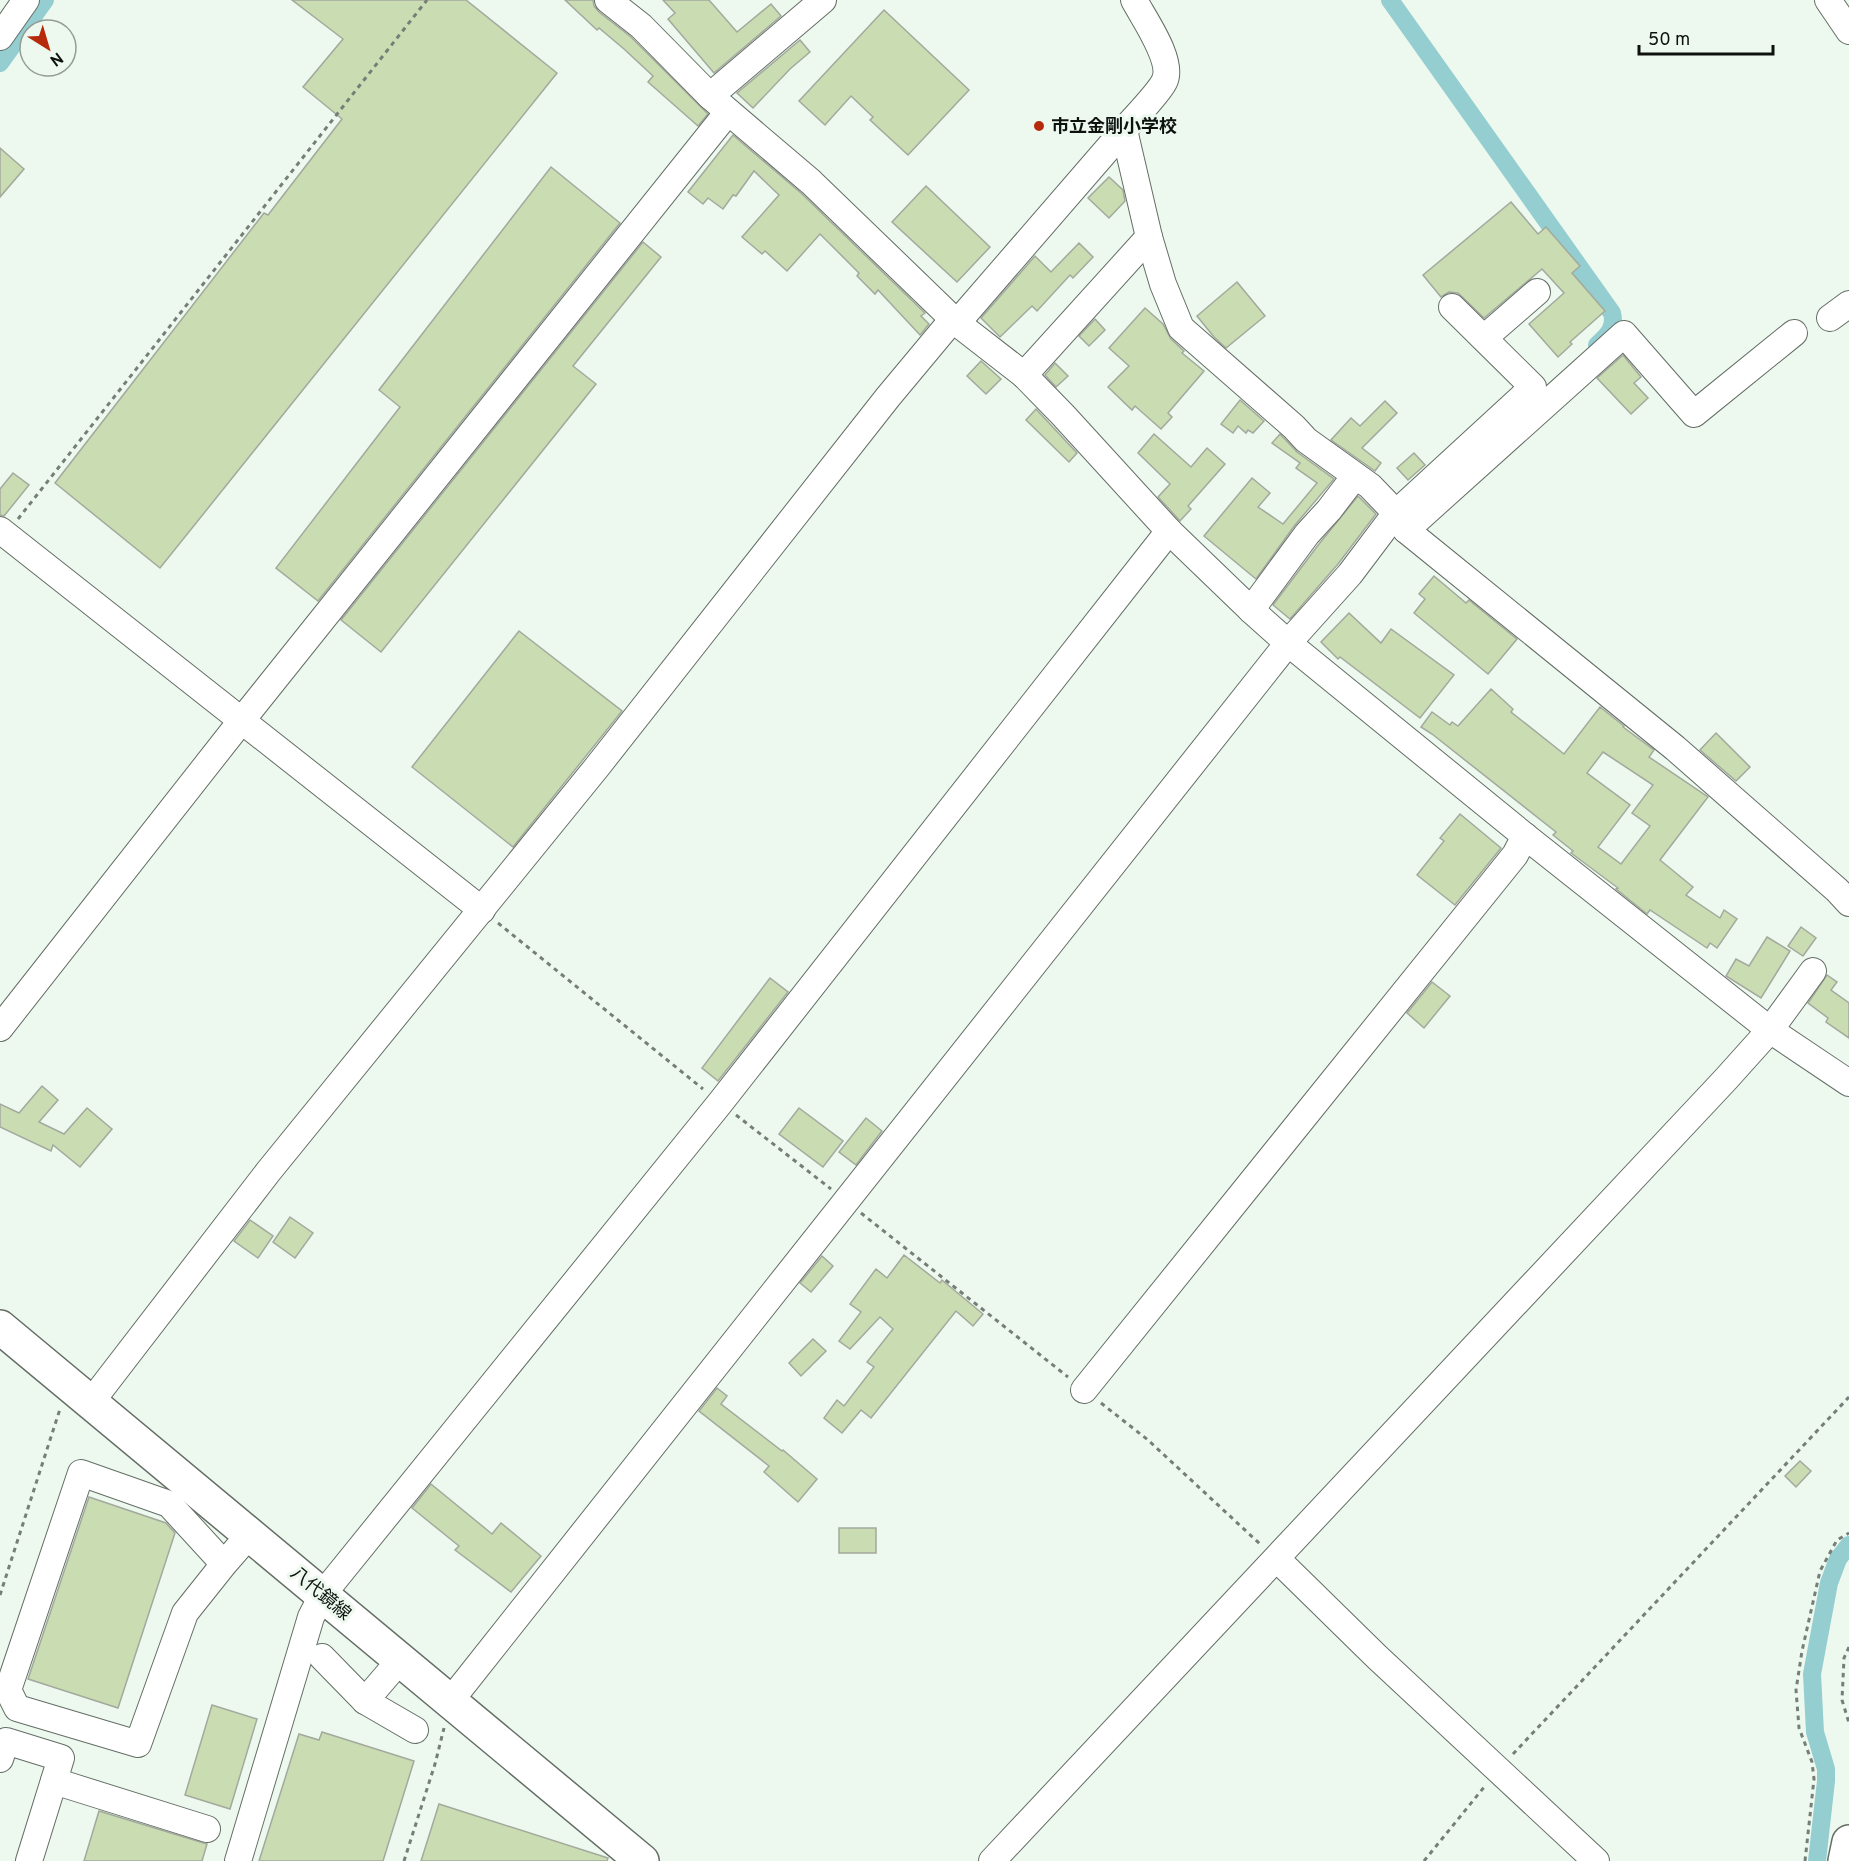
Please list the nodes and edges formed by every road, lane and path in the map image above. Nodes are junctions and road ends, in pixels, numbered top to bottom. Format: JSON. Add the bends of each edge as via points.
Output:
{"nodes":[{"id":1,"x":27,"y":0,"type":"edge"},
{"id":2,"x":427,"y":0,"type":"edge"},
{"id":3,"x":608,"y":0,"type":"edge"},
{"id":4,"x":823,"y":0,"type":"edge"},
{"id":5,"x":1134,"y":0,"type":"edge"},
{"id":6,"x":1827,"y":0,"type":"edge"},
{"id":7,"x":1849,"y":31,"type":"edge"},
{"id":8,"x":0,"y":37,"type":"edge"},
{"id":9,"x":719,"y":104,"type":"junction"},
{"id":10,"x":1124,"y":130,"type":"junction"},
{"id":11,"x":1149,"y":237,"type":"junction"},
{"id":12,"x":1537,"y":291,"type":"dead end"},
{"id":13,"x":1452,"y":307,"type":"dead end"},
{"id":14,"x":955,"y":321,"type":"junction"},
{"id":15,"x":1794,"y":333,"type":"dead end"},
{"id":16,"x":1484,"y":338,"type":"junction"},
{"id":17,"x":1024,"y":375,"type":"junction"},
{"id":18,"x":1355,"y":476,"type":"junction"},
{"id":19,"x":1401,"y":522,"type":"junction"},
{"id":20,"x":1169,"y":531,"type":"junction"},
{"id":21,"x":3,"y":532,"type":"edge"},
{"id":22,"x":1251,"y":610,"type":"junction"},
{"id":23,"x":1288,"y":643,"type":"junction"},
{"id":24,"x":242,"y":720,"type":"junction"},
{"id":25,"x":1525,"y":836,"type":"junction"},
{"id":26,"x":1845,"y":891,"type":"edge"},
{"id":27,"x":482,"y":910,"type":"junction"},
{"id":28,"x":1813,"y":971,"type":"dead end"},
{"id":29,"x":0,"y":1028,"type":"edge"},
{"id":30,"x":1770,"y":1030,"type":"junction"},
{"id":31,"x":1849,"y":1083,"type":"edge"},
{"id":32,"x":720,"y":1103,"type":"junction"},
{"id":33,"x":842,"y":1198,"type":"junction"},
{"id":34,"x":0,"y":1327,"type":"edge"},
{"id":35,"x":1084,"y":1390,"type":"junction"},
{"id":36,"x":80,"y":1393,"type":"junction"},
{"id":37,"x":1849,"y":1397,"type":"edge"},
{"id":38,"x":1849,"y":1533,"type":"edge"},
{"id":39,"x":250,"y":1534,"type":"junction"},
{"id":40,"x":1277,"y":1559,"type":"junction"},
{"id":41,"x":224,"y":1564,"type":"junction"},
{"id":42,"x":323,"y":1594,"type":"junction"},
{"id":43,"x":0,"y":1595,"type":"edge"},
{"id":44,"x":1849,"y":1647,"type":"edge"},
{"id":45,"x":322,"y":1658,"type":"dead end"},
{"id":46,"x":401,"y":1659,"type":"junction"},
{"id":47,"x":451,"y":1700,"type":"junction"},
{"id":48,"x":365,"y":1701,"type":"junction"},
{"id":49,"x":1849,"y":1723,"type":"edge"},
{"id":50,"x":71,"y":1724,"type":"junction"},
{"id":51,"x":415,"y":1730,"type":"dead end"},
{"id":52,"x":0,"y":1759,"type":"edge"},
{"id":53,"x":57,"y":1770,"type":"junction"},
{"id":54,"x":1497,"y":1770,"type":"junction"},
{"id":55,"x":207,"y":1828,"type":"dead end"},
{"id":56,"x":1849,"y":1842,"type":"edge"},
{"id":57,"x":29,"y":1861,"type":"edge"},
{"id":58,"x":238,"y":1861,"type":"edge"},
{"id":59,"x":404,"y":1861,"type":"edge"},
{"id":60,"x":642,"y":1861,"type":"edge"},
{"id":61,"x":992,"y":1861,"type":"edge"},
{"id":62,"x":1424,"y":1861,"type":"edge"},
{"id":63,"x":1596,"y":1861,"type":"edge"},
{"id":64,"x":1805,"y":1861,"type":"edge"},
{"id":65,"x":1845,"y":1861,"type":"edge"}],
"edges":[{"from":1,"to":8,"type":"street"},
{"from":2,"to":21,"type":"path"},
{"from":3,"to":9,"type":"street","via":[[641,26]]},
{"from":4,"to":9,"type":"street"},
{"from":5,"to":10,"type":"street","via":[[1167,69],[1165,82]]},
{"from":6,"to":7,"type":"street"},
{"from":9,"to":14,"type":"street","via":[[811,182]]},
{"from":9,"to":24,"type":"street"},
{"from":10,"to":11,"type":"street"},
{"from":10,"to":14,"type":"street"},
{"from":11,"to":17,"type":"street"},
{"from":11,"to":18,"type":"street","via":[[1180,328],[1306,440]]},
{"from":12,"to":16,"type":"street"},
{"from":13,"to":16,"type":"street"},
{"from":14,"to":17,"type":"street"},
{"from":14,"to":27,"type":"street","via":[[888,397]]},
{"from":15,"to":19,"type":"street","via":[[1694,414],[1624,334]]},
{"from":16,"to":19,"type":"street","via":[[1533,387]]},
{"from":17,"to":20,"type":"street"},
{"from":18,"to":19,"type":"street","via":[[1370,486]]},
{"from":18,"to":22,"type":"street"},
{"from":19,"to":23,"type":"street"},
{"from":19,"to":26,"type":"street"},
{"from":20,"to":22,"type":"street"},
{"from":20,"to":32,"type":"street"},
{"from":21,"to":24,"type":"street"},
{"from":22,"to":23,"type":"street"},
{"from":23,"to":25,"type":"street"},
{"from":23,"to":33,"type":"street"},
{"from":24,"to":27,"type":"street"},
{"from":24,"to":29,"type":"street"},
{"from":25,"to":30,"type":"street"},
{"from":25,"to":35,"type":"street","via":[[1515,855]]},
{"from":27,"to":32,"type":"path"},
{"from":27,"to":36,"type":"street","via":[[268,1172]]},
{"from":28,"to":30,"type":"street"},
{"from":30,"to":31,"type":"street"},
{"from":30,"to":40,"type":"street"},
{"from":32,"to":33,"type":"path"},
{"from":32,"to":42,"type":"street"},
{"from":33,"to":35,"type":"path"},
{"from":33,"to":47,"type":"street"},
{"from":34,"to":36,"type":"main road","name":"八代鏡線"},
{"from":35,"to":40,"type":"path","via":[[1148,1440]]},
{"from":36,"to":39,"type":"main road","name":"八代鏡線"},
{"from":36,"to":43,"type":"path"},
{"from":37,"to":54,"type":"path"},
{"from":38,"to":64,"type":"path","via":[[1837,1540],[1820,1571],[1796,1690],[1799,1728],[1814,1779]]},
{"from":39,"to":41,"type":"street"},
{"from":39,"to":42,"type":"main road","name":"八代鏡線"},
{"from":40,"to":54,"type":"street"},
{"from":40,"to":61,"type":"street"},
{"from":41,"to":50,"type":"street","via":[[185,1613],[138,1744]]},
{"from":41,"to":50,"type":"street","via":[[169,1504],[81,1473],[8,1690],[17,1708]]},
{"from":42,"to":46,"type":"main road","name":"八代鏡線"},
{"from":42,"to":58,"type":"street","via":[[311,1617]]},
{"from":44,"to":49,"type":"path","via":[[1844,1658],[1842,1700]]},
{"from":45,"to":48,"type":"street"},
{"from":46,"to":47,"type":"main road","name":"八代鏡線"},
{"from":46,"to":48,"type":"street"},
{"from":47,"to":59,"type":"path"},
{"from":47,"to":60,"type":"main road","name":"八代鏡線"},
{"from":48,"to":51,"type":"street"},
{"from":50,"to":53,"type":"street"},
{"from":52,"to":53,"type":"street","via":[[6,1741]]},
{"from":53,"to":55,"type":"street"},
{"from":53,"to":57,"type":"street"},
{"from":54,"to":62,"type":"path"},
{"from":54,"to":63,"type":"street"},
{"from":56,"to":65,"type":"main road"}]}
